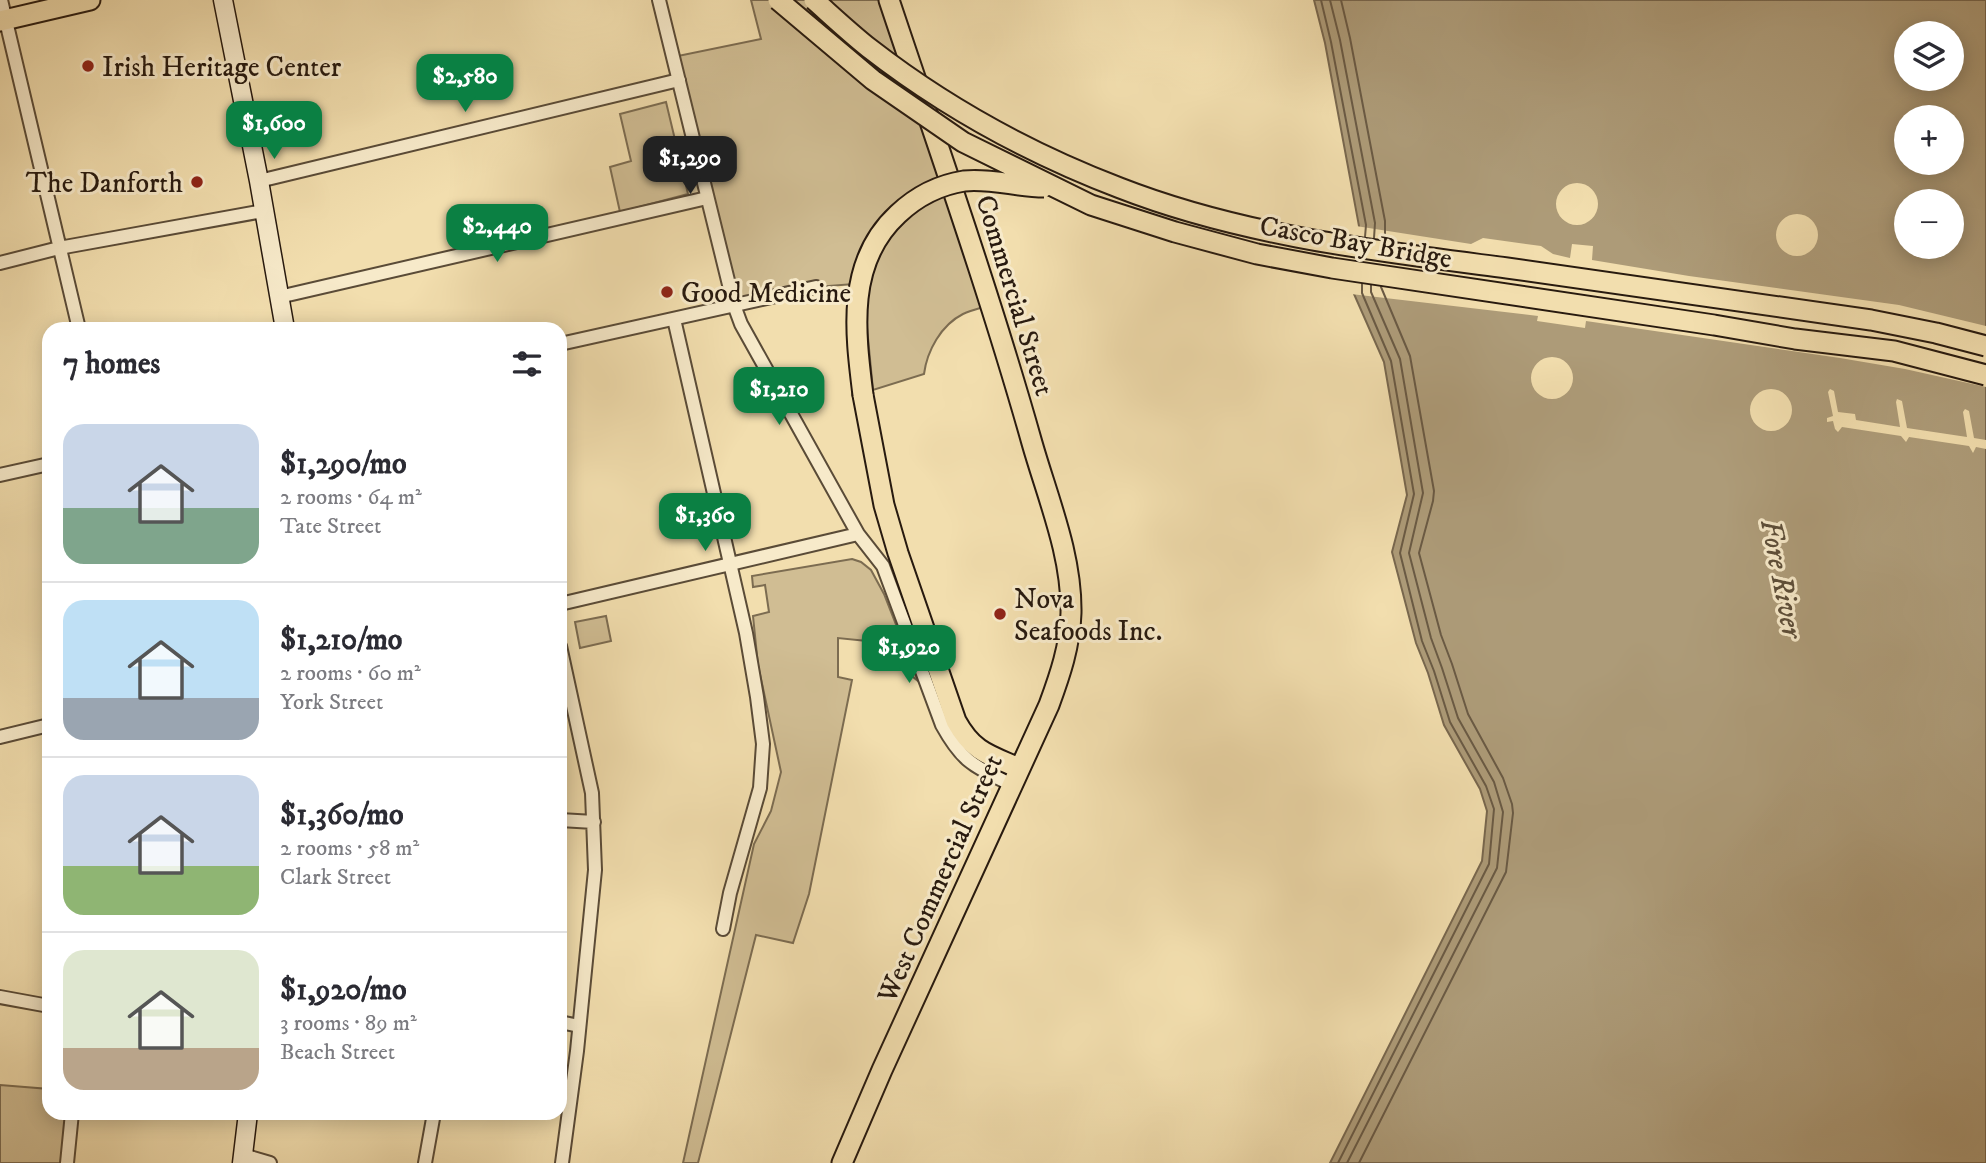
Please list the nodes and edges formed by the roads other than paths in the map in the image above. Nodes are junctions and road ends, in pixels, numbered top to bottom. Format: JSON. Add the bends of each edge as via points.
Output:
{"nodes":[{"id":1,"x":90,"y":0,"type":"edge"},
{"id":2,"x":223,"y":0,"type":"edge"},
{"id":3,"x":659,"y":0,"type":"edge"},
{"id":4,"x":778,"y":0,"type":"edge"},
{"id":5,"x":814,"y":0,"type":"edge"},
{"id":6,"x":888,"y":0,"type":"edge"},
{"id":7,"x":3,"y":13,"type":"edge"},
{"id":8,"x":679,"y":80,"type":"junction"},
{"id":9,"x":259,"y":181,"type":"junction"},
{"id":10,"x":1052,"y":187,"type":"junction"},
{"id":11,"x":708,"y":198,"type":"junction"},
{"id":12,"x":263,"y":211,"type":"junction"},
{"id":13,"x":59,"y":248,"type":"junction"},
{"id":14,"x":0,"y":263,"type":"edge"},
{"id":15,"x":816,"y":287,"type":"dead end"},
{"id":16,"x":279,"y":297,"type":"junction"},
{"id":17,"x":734,"y":305,"type":"junction"},
{"id":18,"x":674,"y":319,"type":"junction"},
{"id":19,"x":77,"y":322,"type":"edge"},
{"id":20,"x":284,"y":322,"type":"edge"},
{"id":21,"x":567,"y":342,"type":"edge"},
{"id":22,"x":1986,"y":346,"type":"edge"},
{"id":23,"x":1986,"y":375,"type":"edge"},
{"id":24,"x":42,"y":466,"type":"edge"},
{"id":25,"x":0,"y":475,"type":"edge"},
{"id":26,"x":858,"y":534,"type":"junction"},
{"id":27,"x":731,"y":564,"type":"junction"},
{"id":28,"x":567,"y":602,"type":"edge"},
{"id":29,"x":1071,"y":612,"type":"joint"},
{"id":30,"x":567,"y":677,"type":"edge"},
{"id":31,"x":42,"y":727,"type":"edge"},
{"id":32,"x":0,"y":737,"type":"edge"},
{"id":33,"x":1016,"y":776,"type":"junction"},
{"id":34,"x":567,"y":820,"type":"edge"},
{"id":35,"x":594,"y":821,"type":"junction"},
{"id":36,"x":723,"y":929,"type":"dead end"},
{"id":37,"x":0,"y":998,"type":"edge"},
{"id":38,"x":42,"y":1005,"type":"edge"},
{"id":39,"x":567,"y":1023,"type":"edge"},
{"id":40,"x":579,"y":1026,"type":"junction"},
{"id":41,"x":71,"y":1120,"type":"edge"},
{"id":42,"x":247,"y":1120,"type":"edge"},
{"id":43,"x":433,"y":1120,"type":"edge"},
{"id":44,"x":242,"y":1159,"type":"edge"},
{"id":45,"x":67,"y":1163,"type":"edge"},
{"id":46,"x":270,"y":1163,"type":"edge"},
{"id":47,"x":425,"y":1163,"type":"edge"},
{"id":48,"x":562,"y":1163,"type":"edge"},
{"id":49,"x":842,"y":1163,"type":"edge"}],
"edges":[{"from":1,"to":7,"type":"main road"},
{"from":2,"to":9,"type":"street"},
{"from":3,"to":8,"type":"street"},
{"from":4,"to":10,"type":"main road","name":"Casco Bay Bridge","bridge":true,"via":[[873,80],[963,142]]},
{"from":5,"to":22,"type":"main road","name":"Casco Bay Bridge","bridge":true,"via":[[868,47],[958,109],[1071,168],[1182,209],[1334,243],[1871,320]]},
{"from":6,"to":29,"type":"main road","name":"Commercial Street","via":[[1006,352],[1066,556]]},
{"from":7,"to":13,"type":"street"},
{"from":8,"to":9,"type":"street"},
{"from":8,"to":11,"type":"street"},
{"from":9,"to":12,"type":"street"},
{"from":10,"to":23,"type":"main road","name":"Casco Bay Bridge","bridge":true,"via":[[1091,205],[1257,254],[1894,351]]},
{"from":10,"to":33,"type":"main road","bridge":true,"via":[[960,182],[919,197],[887,224],[871,247],[857,303],[863,395],[898,553],[956,721],[966,739]]},
{"from":11,"to":16,"type":"street"},
{"from":11,"to":17,"type":"street"},
{"from":12,"to":13,"type":"street"},
{"from":12,"to":16,"type":"street"},
{"from":13,"to":14,"type":"street"},
{"from":13,"to":19,"type":"street"},
{"from":15,"to":17,"type":"street"},
{"from":16,"to":20,"type":"street"},
{"from":17,"to":18,"type":"street"},
{"from":17,"to":26,"type":"street"},
{"from":18,"to":21,"type":"street"},
{"from":18,"to":27,"type":"street"},
{"from":24,"to":25,"type":"street"},
{"from":26,"to":27,"type":"street"},
{"from":26,"to":33,"type":"street","via":[[883,566],[953,745],[970,763]]},
{"from":27,"to":28,"type":"street"},
{"from":27,"to":36,"type":"street","via":[[763,744],[760,788]]},
{"from":29,"to":33,"type":"main road","name":"West Commercial Street","via":[[1060,676]]},
{"from":30,"to":35,"type":"street"},
{"from":31,"to":32,"type":"street"},
{"from":33,"to":49,"type":"main road","name":"West Commercial Street"},
{"from":34,"to":35,"type":"street"},
{"from":35,"to":40,"type":"street","via":[[595,870]]},
{"from":37,"to":38,"type":"street"},
{"from":39,"to":40,"type":"street"},
{"from":40,"to":48,"type":"street"},
{"from":41,"to":45,"type":"street"},
{"from":42,"to":44,"type":"street"},
{"from":43,"to":47,"type":"street"},
{"from":44,"to":46,"type":"street"}]}
